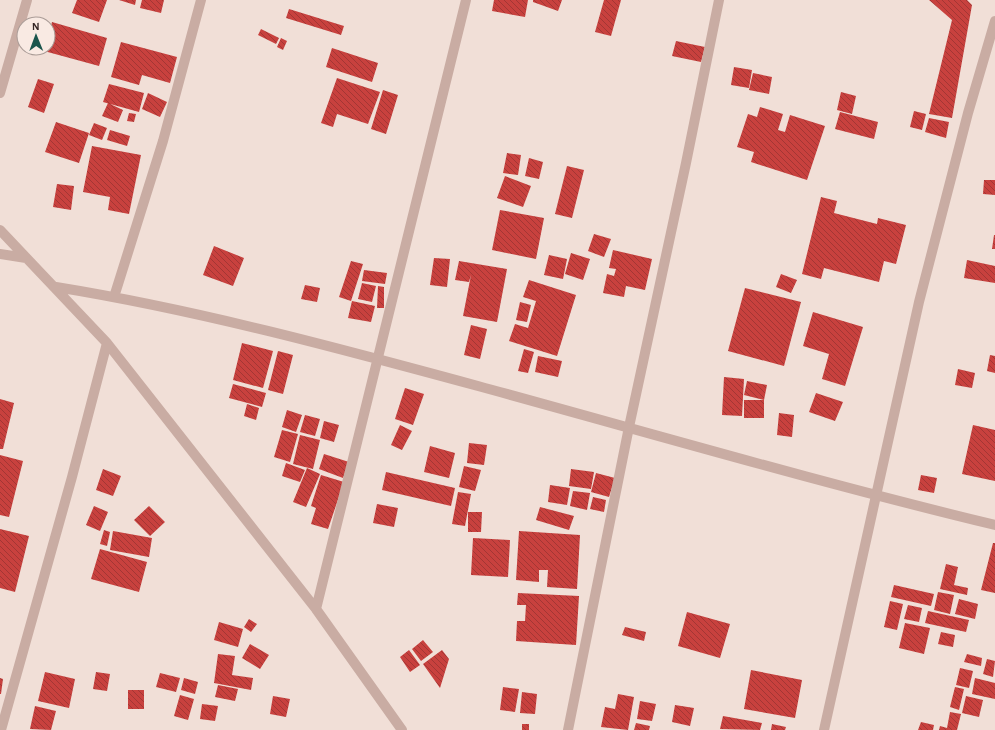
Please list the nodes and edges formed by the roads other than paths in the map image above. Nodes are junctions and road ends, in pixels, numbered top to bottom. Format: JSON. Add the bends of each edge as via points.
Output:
{"nodes":[{"id":1,"x":27,"y":0,"type":"edge"},
{"id":2,"x":201,"y":0,"type":"edge"},
{"id":3,"x":466,"y":0,"type":"edge"},
{"id":4,"x":719,"y":0,"type":"edge"},
{"id":5,"x":995,"y":21,"type":"edge"},
{"id":6,"x":0,"y":93,"type":"edge"},
{"id":7,"x":0,"y":230,"type":"edge"},
{"id":8,"x":0,"y":254,"type":"edge"},
{"id":9,"x":26,"y":258,"type":"junction"},
{"id":10,"x":56,"y":287,"type":"junction"},
{"id":11,"x":114,"y":297,"type":"junction"},
{"id":12,"x":107,"y":343,"type":"junction"},
{"id":13,"x":378,"y":359,"type":"junction"},
{"id":14,"x":629,"y":428,"type":"junction"},
{"id":15,"x":877,"y":496,"type":"junction"},
{"id":16,"x":995,"y":525,"type":"edge"},
{"id":17,"x":316,"y":609,"type":"junction"},
{"id":18,"x":2,"y":730,"type":"edge"},
{"id":19,"x":402,"y":730,"type":"edge"},
{"id":20,"x":568,"y":730,"type":"edge"},
{"id":21,"x":824,"y":730,"type":"edge"}],
"edges":[{"from":1,"to":6,"type":"street"},
{"from":2,"to":11,"type":"street","via":[[163,141]]},
{"from":3,"to":13,"type":"street"},
{"from":4,"to":14,"type":"street"},
{"from":5,"to":15,"type":"street","via":[[968,113],[919,302]]},
{"from":7,"to":9,"type":"street"},
{"from":8,"to":9,"type":"street"},
{"from":9,"to":10,"type":"street"},
{"from":10,"to":11,"type":"street"},
{"from":10,"to":12,"type":"street"},
{"from":11,"to":13,"type":"street"},
{"from":12,"to":17,"type":"street"},
{"from":12,"to":18,"type":"street"},
{"from":13,"to":14,"type":"street"},
{"from":13,"to":17,"type":"street"},
{"from":14,"to":15,"type":"street"},
{"from":14,"to":20,"type":"street"},
{"from":15,"to":16,"type":"street"},
{"from":15,"to":21,"type":"street"},
{"from":17,"to":19,"type":"street"}]}
